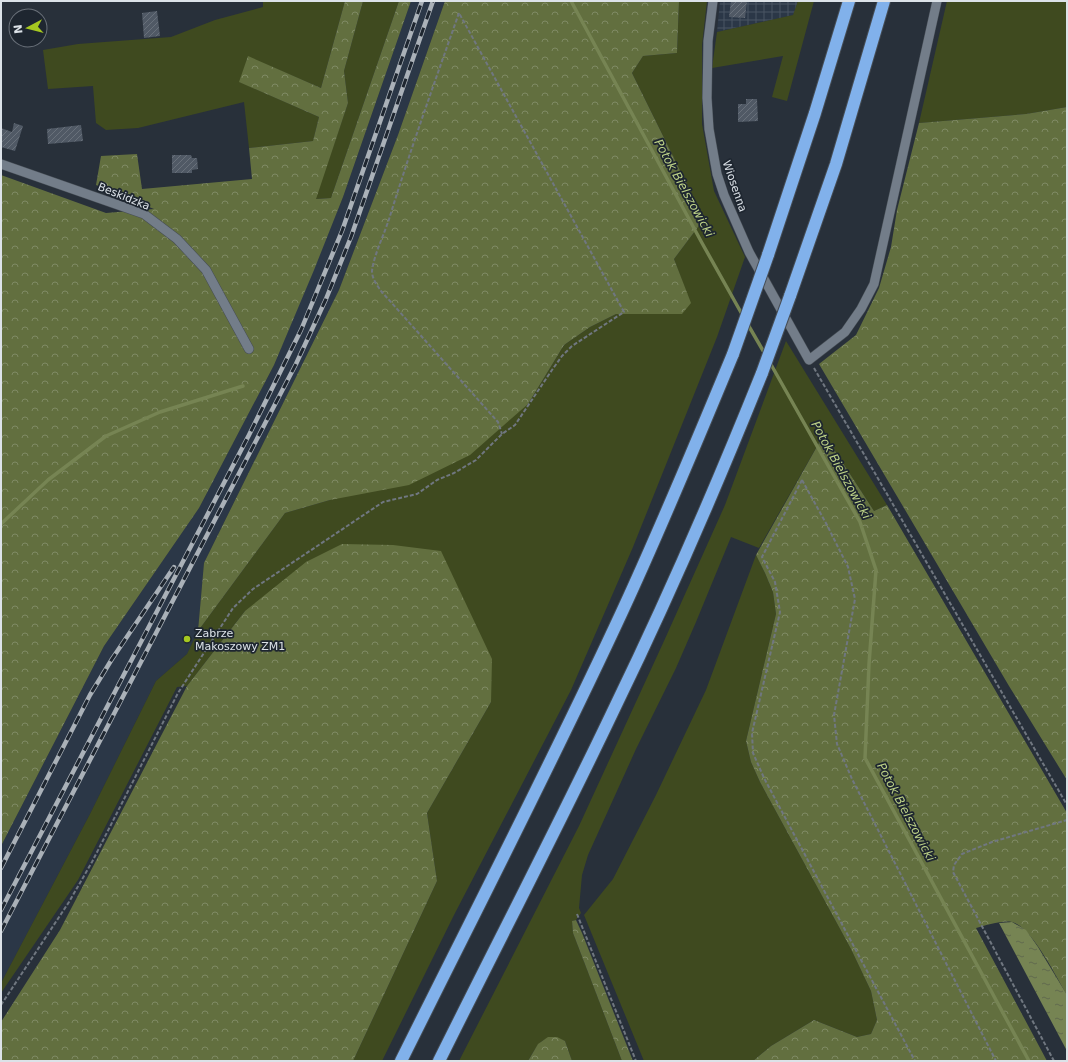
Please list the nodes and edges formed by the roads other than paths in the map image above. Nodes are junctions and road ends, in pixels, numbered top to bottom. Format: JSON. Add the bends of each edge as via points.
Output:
{"nodes":[{"id":1,"x":713,"y":1,"type":"edge"},
{"id":2,"x":848,"y":1,"type":"edge"},
{"id":3,"x":884,"y":1,"type":"edge"},
{"id":4,"x":937,"y":1,"type":"edge"},
{"id":5,"x":1,"y":164,"type":"edge"},
{"id":6,"x":249,"y":348,"type":"dead end"},
{"id":7,"x":401,"y":1061,"type":"edge"},
{"id":8,"x":439,"y":1061,"type":"edge"}],
"edges":[{"from":1,"to":4,"type":"street","name":"Wiosenna","via":[[708,41],[707,98],[709,129],[717,174],[749,252],[809,360],[845,332],[874,284]]},
{"from":2,"to":7,"type":"highway","bridge":true,"via":[[808,136],[733,354],[668,510],[535,793]]},
{"from":3,"to":8,"type":"highway","bridge":true,"via":[[836,164],[790,296],[762,373],[711,497],[620,698]]},
{"from":5,"to":6,"type":"street","name":"Beskidzka","via":[[144,214],[155,222],[177,239],[206,270]]}]}
